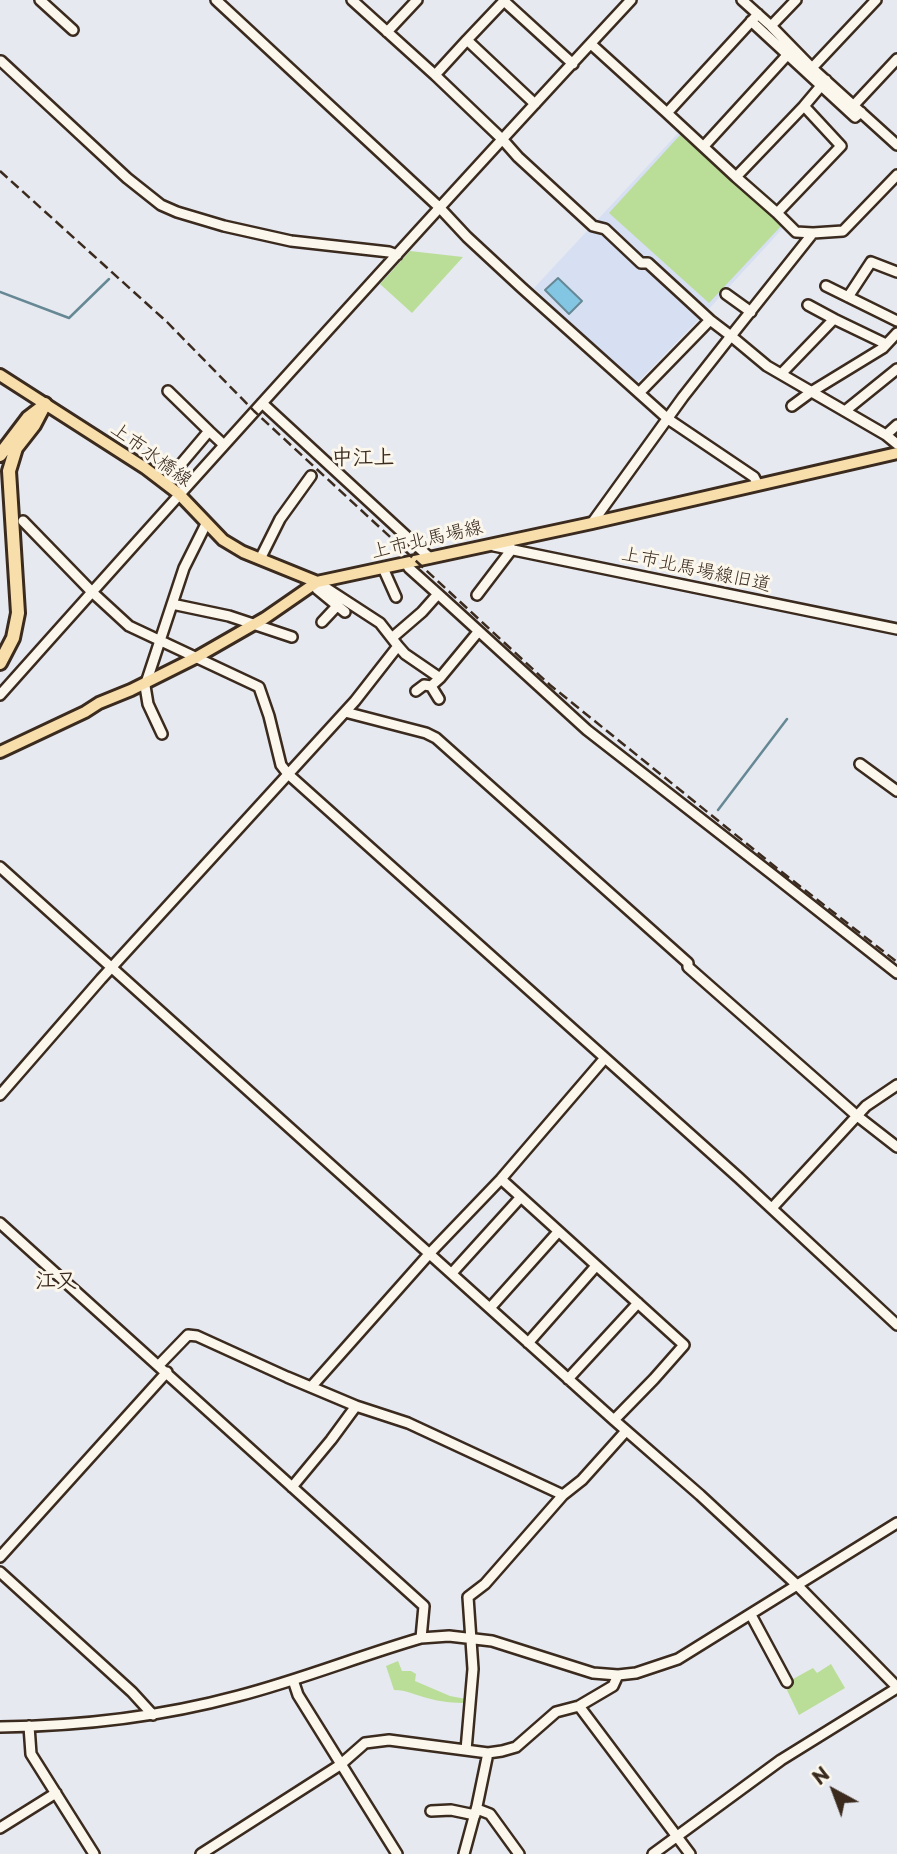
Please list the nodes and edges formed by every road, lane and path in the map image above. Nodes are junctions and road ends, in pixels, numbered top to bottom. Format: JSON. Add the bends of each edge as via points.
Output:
{"nodes":[{"id":1,"x":40,"y":0,"type":"edge"},
{"id":2,"x":215,"y":0,"type":"edge"},
{"id":3,"x":352,"y":0,"type":"edge"},
{"id":4,"x":417,"y":0,"type":"edge"},
{"id":5,"x":504,"y":0,"type":"edge"},
{"id":6,"x":631,"y":0,"type":"edge"},
{"id":7,"x":742,"y":0,"type":"edge"},
{"id":8,"x":796,"y":0,"type":"edge"},
{"id":9,"x":876,"y":0,"type":"edge"},
{"id":10,"x":755,"y":18,"type":"junction"},
{"id":11,"x":771,"y":26,"type":"junction"},
{"id":12,"x":73,"y":30,"type":"dead end"},
{"id":13,"x":387,"y":32,"type":"junction"},
{"id":14,"x":467,"y":40,"type":"junction"},
{"id":15,"x":591,"y":44,"type":"junction"},
{"id":16,"x":790,"y":52,"type":"junction"},
{"id":17,"x":897,"y":59,"type":"edge"},
{"id":18,"x":1,"y":61,"type":"edge"},
{"id":19,"x":573,"y":64,"type":"junction"},
{"id":20,"x":812,"y":68,"type":"junction"},
{"id":21,"x":435,"y":75,"type":"junction"},
{"id":22,"x":824,"y":83,"type":"junction"},
{"id":23,"x":535,"y":104,"type":"junction"},
{"id":24,"x":804,"y":106,"type":"junction"},
{"id":25,"x":857,"y":108,"type":"junction"},
{"id":26,"x":667,"y":113,"type":"junction"},
{"id":27,"x":503,"y":140,"type":"junction"},
{"id":28,"x":897,"y":145,"type":"edge"},
{"id":29,"x":704,"y":146,"type":"junction"},
{"id":30,"x":897,"y":175,"type":"edge"},
{"id":31,"x":736,"y":177,"type":"junction"},
{"id":32,"x":439,"y":207,"type":"junction"},
{"id":33,"x":777,"y":213,"type":"junction"},
{"id":34,"x":813,"y":233,"type":"junction"},
{"id":35,"x":397,"y":255,"type":"junction"},
{"id":36,"x":897,"y":272,"type":"edge"},
{"id":37,"x":825,"y":286,"type":"dead end"},
{"id":38,"x":726,"y":294,"type":"dead end"},
{"id":39,"x":848,"y":297,"type":"junction"},
{"id":40,"x":808,"y":305,"type":"dead end"},
{"id":41,"x":751,"y":312,"type":"junction"},
{"id":42,"x":834,"y":319,"type":"junction"},
{"id":43,"x":709,"y":320,"type":"junction"},
{"id":44,"x":897,"y":321,"type":"edge"},
{"id":45,"x":897,"y":333,"type":"edge"},
{"id":46,"x":731,"y":337,"type":"junction"},
{"id":47,"x":887,"y":344,"type":"junction"},
{"id":48,"x":897,"y":369,"type":"edge"},
{"id":49,"x":781,"y":374,"type":"junction"},
{"id":50,"x":0,"y":375,"type":"edge"},
{"id":51,"x":168,"y":391,"type":"dead end"},
{"id":52,"x":811,"y":392,"type":"junction"},
{"id":53,"x":639,"y":393,"type":"junction"},
{"id":54,"x":262,"y":403,"type":"junction"},
{"id":55,"x":46,"y":404,"type":"junction"},
{"id":56,"x":792,"y":406,"type":"dead end"},
{"id":57,"x":845,"y":411,"type":"junction"},
{"id":58,"x":668,"y":419,"type":"junction"},
{"id":59,"x":897,"y":425,"type":"edge"},
{"id":60,"x":209,"y":431,"type":"junction"},
{"id":61,"x":886,"y":435,"type":"junction"},
{"id":62,"x":897,"y":444,"type":"edge"},
{"id":63,"x":224,"y":445,"type":"junction"},
{"id":64,"x":897,"y":453,"type":"edge"},
{"id":65,"x":0,"y":455,"type":"edge"},
{"id":66,"x":311,"y":476,"type":"dead end"},
{"id":67,"x":165,"y":483,"type":"junction"},
{"id":68,"x":758,"y":485,"type":"junction"},
{"id":69,"x":179,"y":494,"type":"junction"},
{"id":70,"x":23,"y":522,"type":"dead end"},
{"id":71,"x":592,"y":523,"type":"junction"},
{"id":72,"x":206,"y":524,"type":"junction"},
{"id":73,"x":488,"y":544,"type":"junction"},
{"id":74,"x":512,"y":549,"type":"junction"},
{"id":75,"x":430,"y":558,"type":"junction"},
{"id":76,"x":260,"y":559,"type":"junction"},
{"id":77,"x":406,"y":563,"type":"junction"},
{"id":78,"x":383,"y":568,"type":"junction"},
{"id":79,"x":317,"y":582,"type":"junction"},
{"id":80,"x":92,"y":592,"type":"junction"},
{"id":81,"x":438,"y":594,"type":"junction"},
{"id":82,"x":477,"y":594,"type":"dead end"},
{"id":83,"x":396,"y":597,"type":"dead end"},
{"id":84,"x":172,"y":604,"type":"junction"},
{"id":85,"x":322,"y":622,"type":"dead end"},
{"id":86,"x":255,"y":624,"type":"junction"},
{"id":87,"x":897,"y":629,"type":"edge"},
{"id":88,"x":478,"y":632,"type":"junction"},
{"id":89,"x":292,"y":637,"type":"dead end"},
{"id":90,"x":393,"y":637,"type":"junction"},
{"id":91,"x":160,"y":641,"type":"junction"},
{"id":92,"x":398,"y":646,"type":"junction"},
{"id":93,"x":197,"y":657,"type":"junction"},
{"id":94,"x":0,"y":663,"type":"edge"},
{"id":95,"x":440,"y":678,"type":"junction"},
{"id":96,"x":148,"y":681,"type":"junction"},
{"id":97,"x":431,"y":686,"type":"junction"},
{"id":98,"x":416,"y":691,"type":"dead end"},
{"id":99,"x":0,"y":695,"type":"edge"},
{"id":100,"x":439,"y":699,"type":"dead end"},
{"id":101,"x":345,"y":712,"type":"junction"},
{"id":102,"x":163,"y":734,"type":"dead end"},
{"id":103,"x":0,"y":752,"type":"edge"},
{"id":104,"x":860,"y":764,"type":"dead end"},
{"id":105,"x":288,"y":775,"type":"junction"},
{"id":106,"x":897,"y":791,"type":"edge"},
{"id":107,"x":0,"y":867,"type":"edge"},
{"id":108,"x":112,"y":969,"type":"junction"},
{"id":109,"x":897,"y":973,"type":"edge"},
{"id":110,"x":605,"y":1058,"type":"junction"},
{"id":111,"x":897,"y":1085,"type":"edge"},
{"id":112,"x":0,"y":1095,"type":"edge"},
{"id":113,"x":856,"y":1115,"type":"junction"},
{"id":114,"x":897,"y":1147,"type":"edge"},
{"id":115,"x":501,"y":1178,"type":"junction"},
{"id":116,"x":520,"y":1198,"type":"junction"},
{"id":117,"x":772,"y":1208,"type":"junction"},
{"id":118,"x":0,"y":1223,"type":"edge"},
{"id":119,"x":558,"y":1231,"type":"junction"},
{"id":120,"x":430,"y":1254,"type":"junction"},
{"id":121,"x":596,"y":1266,"type":"junction"},
{"id":122,"x":452,"y":1273,"type":"junction"},
{"id":123,"x":638,"y":1303,"type":"junction"},
{"id":124,"x":490,"y":1308,"type":"junction"},
{"id":125,"x":897,"y":1325,"type":"edge"},
{"id":126,"x":528,"y":1343,"type":"junction"},
{"id":127,"x":159,"y":1365,"type":"junction"},
{"id":128,"x":167,"y":1372,"type":"junction"},
{"id":129,"x":568,"y":1379,"type":"junction"},
{"id":130,"x":312,"y":1387,"type":"junction"},
{"id":131,"x":356,"y":1406,"type":"junction"},
{"id":132,"x":614,"y":1420,"type":"junction"},
{"id":133,"x":626,"y":1431,"type":"junction"},
{"id":134,"x":292,"y":1487,"type":"junction"},
{"id":135,"x":563,"y":1495,"type":"junction"},
{"id":136,"x":897,"y":1523,"type":"edge"},
{"id":137,"x":0,"y":1557,"type":"edge"},
{"id":138,"x":0,"y":1572,"type":"edge"},
{"id":139,"x":798,"y":1586,"type":"junction"},
{"id":140,"x":751,"y":1615,"type":"junction"},
{"id":141,"x":421,"y":1638,"type":"junction"},
{"id":142,"x":469,"y":1638,"type":"junction"},
{"id":143,"x":618,"y":1675,"type":"junction"},
{"id":144,"x":293,"y":1680,"type":"junction"},
{"id":145,"x":787,"y":1682,"type":"dead end"},
{"id":146,"x":897,"y":1687,"type":"edge"},
{"id":147,"x":579,"y":1706,"type":"junction"},
{"id":148,"x":153,"y":1715,"type":"junction"},
{"id":149,"x":29,"y":1726,"type":"junction"},
{"id":150,"x":0,"y":1727,"type":"edge"},
{"id":151,"x":466,"y":1750,"type":"junction"},
{"id":152,"x":488,"y":1753,"type":"junction"},
{"id":153,"x":340,"y":1765,"type":"junction"},
{"id":154,"x":56,"y":1793,"type":"junction"},
{"id":155,"x":430,"y":1811,"type":"dead end"},
{"id":156,"x":476,"y":1812,"type":"junction"},
{"id":157,"x":0,"y":1829,"type":"edge"},
{"id":158,"x":677,"y":1836,"type":"junction"},
{"id":159,"x":94,"y":1854,"type":"edge"},
{"id":160,"x":201,"y":1854,"type":"edge"},
{"id":161,"x":397,"y":1854,"type":"edge"},
{"id":162,"x":464,"y":1854,"type":"edge"},
{"id":163,"x":519,"y":1854,"type":"edge"},
{"id":164,"x":653,"y":1854,"type":"edge"},
{"id":165,"x":690,"y":1854,"type":"edge"}],
"edges":[{"from":1,"to":12,"type":"street"},
{"from":2,"to":32,"type":"street"},
{"from":3,"to":13,"type":"street"},
{"from":4,"to":13,"type":"street"},
{"from":5,"to":14,"type":"street"},
{"from":5,"to":19,"type":"street"},
{"from":6,"to":15,"type":"street"},
{"from":7,"to":10,"type":"street"},
{"from":8,"to":11,"type":"street"},
{"from":9,"to":20,"type":"street"},
{"from":10,"to":11,"type":"street"},
{"from":10,"to":16,"type":"street"},
{"from":10,"to":26,"type":"street"},
{"from":11,"to":16,"type":"street"},
{"from":13,"to":21,"type":"street"},
{"from":14,"to":21,"type":"street"},
{"from":14,"to":23,"type":"street"},
{"from":15,"to":19,"type":"street"},
{"from":15,"to":26,"type":"street"},
{"from":16,"to":20,"type":"street"},
{"from":16,"to":22,"type":"street"},
{"from":16,"to":29,"type":"street"},
{"from":17,"to":25,"type":"street"},
{"from":18,"to":35,"type":"street","via":[[161,205],[224,226],[292,241]]},
{"from":19,"to":23,"type":"street"},
{"from":20,"to":22,"type":"street"},
{"from":21,"to":27,"type":"street"},
{"from":22,"to":24,"type":"street"},
{"from":22,"to":25,"type":"street"},
{"from":23,"to":27,"type":"street"},
{"from":24,"to":31,"type":"street"},
{"from":24,"to":33,"type":"street","via":[[841,146]]},
{"from":25,"to":28,"type":"street"},
{"from":26,"to":29,"type":"street"},
{"from":27,"to":32,"type":"street"},
{"from":27,"to":43,"type":"street","via":[[593,226],[605,229],[641,263],[648,262]]},
{"from":29,"to":31,"type":"street"},
{"from":30,"to":34,"type":"street","via":[[843,231]]},
{"from":31,"to":33,"type":"street"},
{"from":32,"to":35,"type":"street"},
{"from":32,"to":53,"type":"street"},
{"from":33,"to":34,"type":"street","via":[[796,232]]},
{"from":34,"to":41,"type":"street"},
{"from":35,"to":54,"type":"street"},
{"from":36,"to":39,"type":"street","via":[[872,262]]},
{"from":37,"to":39,"type":"street"},
{"from":38,"to":41,"type":"street"},
{"from":39,"to":44,"type":"street"},
{"from":40,"to":42,"type":"street"},
{"from":41,"to":46,"type":"street"},
{"from":42,"to":47,"type":"street"},
{"from":42,"to":49,"type":"street"},
{"from":43,"to":46,"type":"street"},
{"from":43,"to":53,"type":"street"},
{"from":45,"to":47,"type":"street"},
{"from":46,"to":49,"type":"street"},
{"from":46,"to":58,"type":"street"},
{"from":47,"to":52,"type":"street"},
{"from":48,"to":57,"type":"street"},
{"from":49,"to":52,"type":"street"},
{"from":50,"to":55,"type":"main road","name":"上市水橋線"},
{"from":51,"to":60,"type":"street"},
{"from":52,"to":56,"type":"street"},
{"from":52,"to":57,"type":"street"},
{"from":53,"to":58,"type":"street"},
{"from":54,"to":63,"type":"street"},
{"from":54,"to":75,"type":"street"},
{"from":55,"to":65,"type":"highway","via":[[28,418]]},
{"from":55,"to":67,"type":"main road","name":"上市水橋線"},
{"from":55,"to":94,"type":"highway","via":[[16,448],[9,471],[18,613],[13,638]]},
{"from":57,"to":61,"type":"street"},
{"from":58,"to":68,"type":"street","via":[[754,477]]},
{"from":58,"to":71,"type":"street"},
{"from":59,"to":61,"type":"street"},
{"from":60,"to":63,"type":"street"},
{"from":60,"to":67,"type":"street"},
{"from":61,"to":62,"type":"street"},
{"from":63,"to":69,"type":"street"},
{"from":64,"to":68,"type":"main road","name":"上市北馬場線"},
{"from":66,"to":76,"type":"street","via":[[279,519]]},
{"from":67,"to":69,"type":"main road","name":"上市水橋線"},
{"from":68,"to":71,"type":"main road","name":"上市北馬場線"},
{"from":69,"to":72,"type":"main road","name":"上市水橋線"},
{"from":69,"to":80,"type":"street"},
{"from":70,"to":80,"type":"street"},
{"from":71,"to":73,"type":"main road","name":"上市北馬場線"},
{"from":72,"to":76,"type":"main road","name":"上市水橋線","via":[[223,540]]},
{"from":72,"to":84,"type":"street"},
{"from":73,"to":74,"type":"street","name":"上市北馬場線旧道"},
{"from":73,"to":75,"type":"main road","name":"上市北馬場線"},
{"from":74,"to":82,"type":"street"},
{"from":74,"to":87,"type":"street","name":"上市北馬場線旧道"},
{"from":75,"to":77,"type":"main road","name":"上市北馬場線"},
{"from":76,"to":79,"type":"main road","name":"上市水橋線"},
{"from":77,"to":78,"type":"main road","name":"上市北馬場線"},
{"from":77,"to":81,"type":"street"},
{"from":78,"to":79,"type":"main road","name":"上市北馬場線"},
{"from":78,"to":83,"type":"street"},
{"from":79,"to":85,"type":"street","via":[[317,589],[341,609]]},
{"from":79,"to":86,"type":"main road","name":"上市北馬場線"},
{"from":79,"to":90,"type":"street","via":[[380,623]]},
{"from":80,"to":91,"type":"street","via":[[123,622]]},
{"from":80,"to":99,"type":"street"},
{"from":81,"to":88,"type":"street"},
{"from":81,"to":90,"type":"street"},
{"from":84,"to":86,"type":"street"},
{"from":84,"to":91,"type":"street"},
{"from":86,"to":89,"type":"street"},
{"from":86,"to":93,"type":"main road","name":"上市北馬場線"},
{"from":88,"to":95,"type":"street"},
{"from":88,"to":109,"type":"street","via":[[587,730]]},
{"from":90,"to":92,"type":"street"},
{"from":91,"to":93,"type":"street"},
{"from":91,"to":96,"type":"street"},
{"from":92,"to":95,"type":"street"},
{"from":92,"to":101,"type":"street"},
{"from":93,"to":96,"type":"main road","name":"上市北馬場線"},
{"from":93,"to":105,"type":"street","via":[[258,687]]},
{"from":95,"to":97,"type":"street"},
{"from":96,"to":102,"type":"street","via":[[148,704]]},
{"from":96,"to":103,"type":"main road","name":"上市北馬場線"},
{"from":97,"to":98,"type":"street"},
{"from":97,"to":100,"type":"street"},
{"from":101,"to":105,"type":"street"},
{"from":101,"to":113,"type":"street","via":[[436,738]]},
{"from":104,"to":106,"type":"street"},
{"from":105,"to":108,"type":"street"},
{"from":105,"to":110,"type":"street"},
{"from":107,"to":108,"type":"street"},
{"from":108,"to":112,"type":"street"},
{"from":108,"to":120,"type":"street"},
{"from":110,"to":115,"type":"street"},
{"from":110,"to":117,"type":"street"},
{"from":111,"to":113,"type":"street"},
{"from":113,"to":114,"type":"street"},
{"from":113,"to":117,"type":"street"},
{"from":115,"to":116,"type":"street"},
{"from":115,"to":120,"type":"street"},
{"from":116,"to":119,"type":"street"},
{"from":116,"to":122,"type":"street"},
{"from":117,"to":125,"type":"street"},
{"from":118,"to":127,"type":"street"},
{"from":119,"to":121,"type":"street"},
{"from":119,"to":124,"type":"street"},
{"from":120,"to":122,"type":"street"},
{"from":120,"to":130,"type":"street"},
{"from":121,"to":123,"type":"street"},
{"from":121,"to":126,"type":"street"},
{"from":122,"to":124,"type":"street"},
{"from":123,"to":129,"type":"street"},
{"from":123,"to":132,"type":"street","via":[[684,1345]]},
{"from":124,"to":126,"type":"street"},
{"from":126,"to":129,"type":"street"},
{"from":127,"to":128,"type":"street"},
{"from":127,"to":130,"type":"street","via":[[188,1335],[197,1336]]},
{"from":128,"to":134,"type":"street"},
{"from":128,"to":137,"type":"street"},
{"from":129,"to":132,"type":"street"},
{"from":130,"to":131,"type":"street"},
{"from":131,"to":134,"type":"street"},
{"from":131,"to":135,"type":"street","via":[[408,1423]]},
{"from":132,"to":133,"type":"street"},
{"from":133,"to":135,"type":"street"},
{"from":133,"to":139,"type":"street"},
{"from":134,"to":141,"type":"street","via":[[424,1606]]},
{"from":135,"to":142,"type":"street","via":[[485,1584],[467,1597]]},
{"from":136,"to":139,"type":"street"},
{"from":138,"to":148,"type":"street"},
{"from":139,"to":140,"type":"street"},
{"from":139,"to":146,"type":"street"},
{"from":140,"to":143,"type":"street","via":[[678,1659]]},
{"from":140,"to":145,"type":"street"},
{"from":141,"to":142,"type":"street"},
{"from":141,"to":144,"type":"street"},
{"from":142,"to":143,"type":"street","via":[[593,1673]]},
{"from":142,"to":151,"type":"street","via":[[472,1669]]},
{"from":143,"to":147,"type":"street","via":[[612,1685]]},
{"from":144,"to":148,"type":"street"},
{"from":144,"to":153,"type":"street"},
{"from":146,"to":158,"type":"street","via":[[781,1760]]},
{"from":147,"to":152,"type":"street","via":[[556,1712],[516,1747]]},
{"from":147,"to":158,"type":"street"},
{"from":148,"to":149,"type":"street"},
{"from":149,"to":150,"type":"street"},
{"from":149,"to":154,"type":"street","via":[[31,1754]]},
{"from":151,"to":152,"type":"street"},
{"from":151,"to":153,"type":"street","via":[[389,1740],[365,1743]]},
{"from":152,"to":156,"type":"street"},
{"from":153,"to":160,"type":"street"},
{"from":153,"to":161,"type":"street"},
{"from":154,"to":157,"type":"street"},
{"from":154,"to":159,"type":"street"},
{"from":155,"to":156,"type":"street"},
{"from":156,"to":162,"type":"street"},
{"from":156,"to":163,"type":"street","via":[[490,1814]]},
{"from":158,"to":164,"type":"street"},
{"from":158,"to":165,"type":"street"}]}
